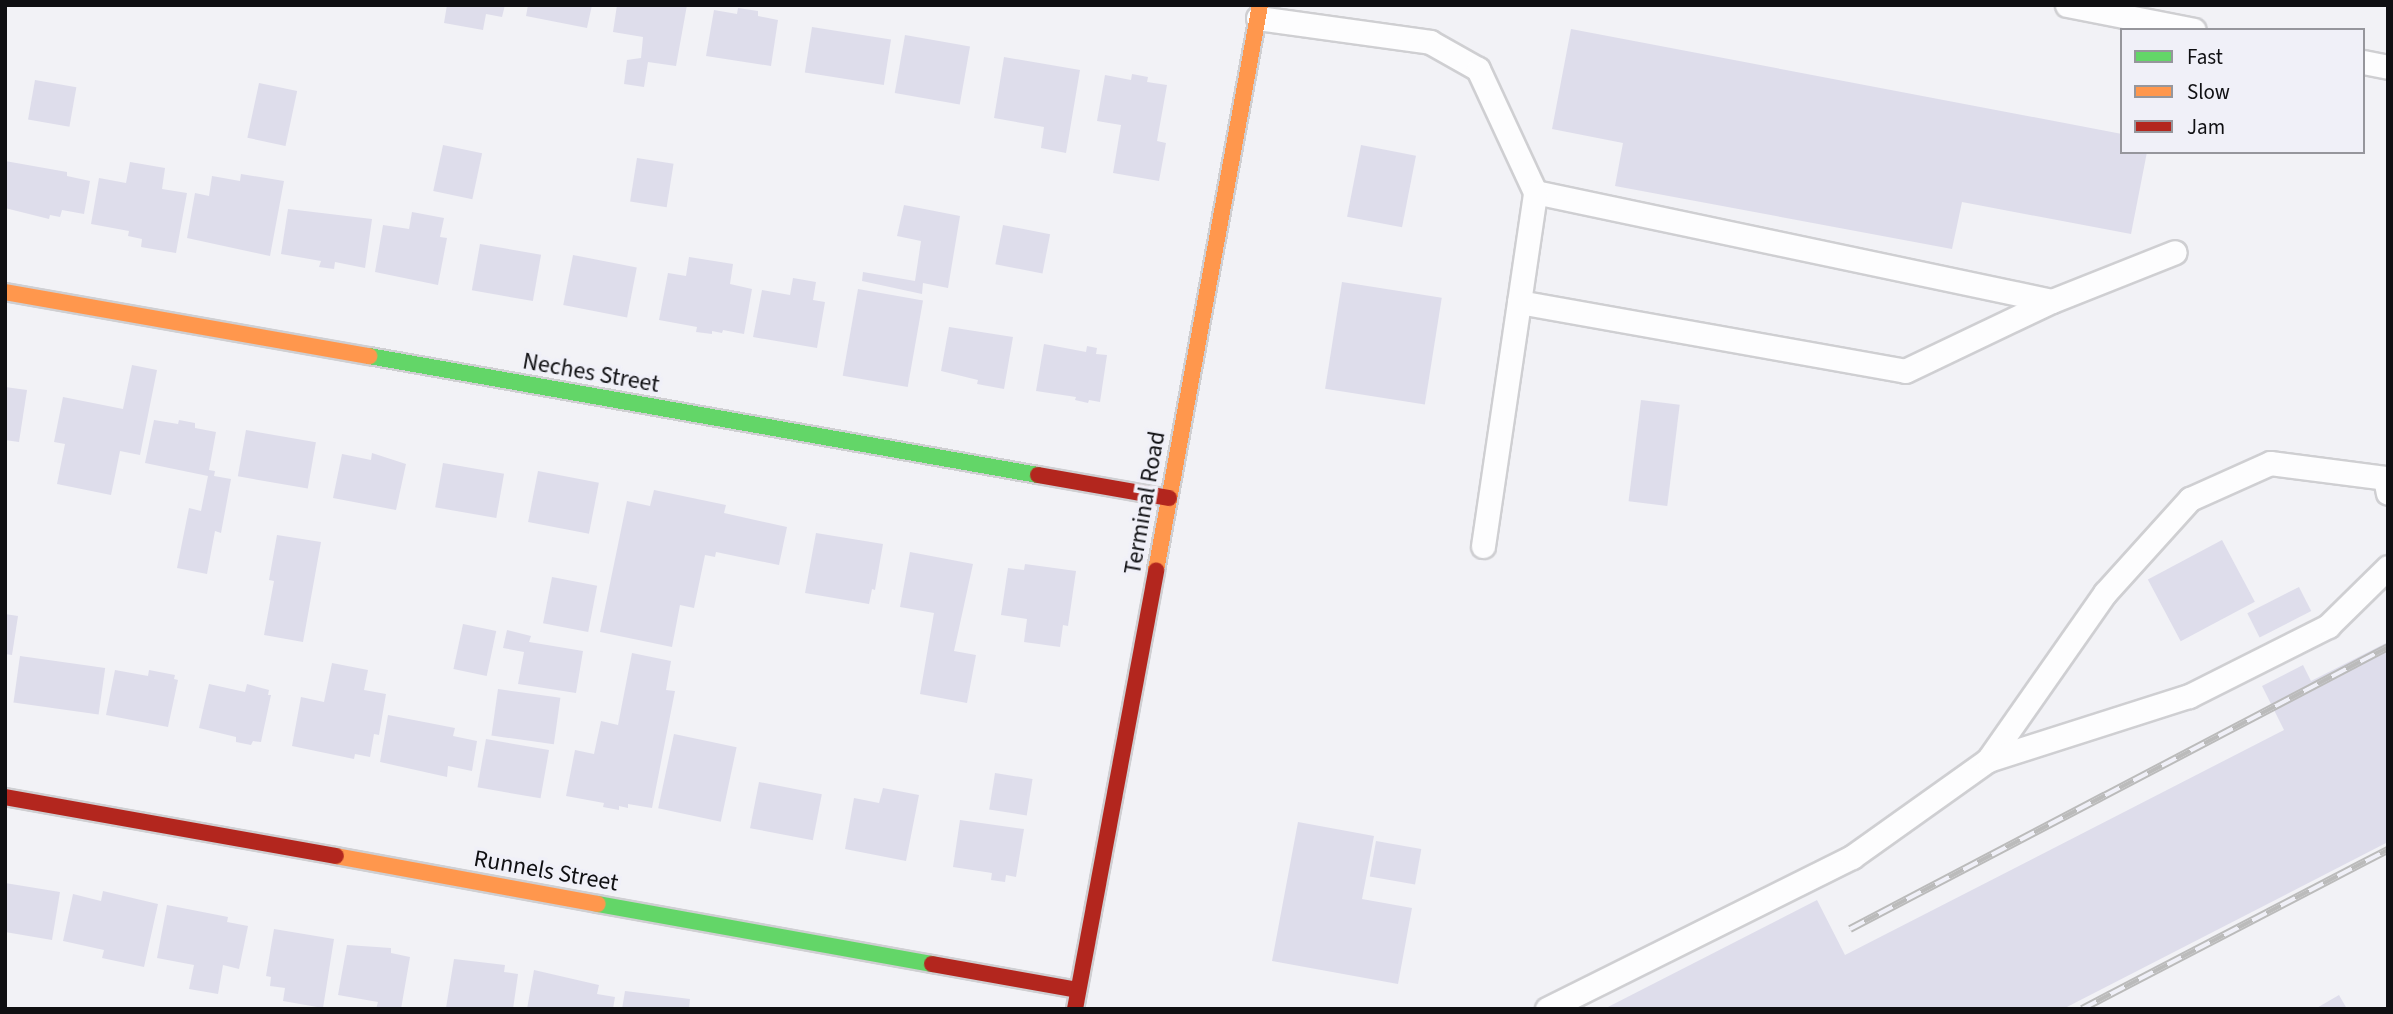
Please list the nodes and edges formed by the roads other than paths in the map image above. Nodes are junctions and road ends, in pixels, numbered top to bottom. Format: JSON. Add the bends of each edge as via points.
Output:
{"nodes":[{"id":1,"x":2067,"y":5,"type":"edge"},
{"id":2,"x":1259,"y":12,"type":"edge"},
{"id":3,"x":2184,"y":28,"type":"edge"},
{"id":4,"x":2365,"y":62,"type":"edge"},
{"id":5,"x":2388,"y":67,"type":"edge"},
{"id":6,"x":1535,"y":192,"type":"junction"},
{"id":7,"x":2175,"y":252,"type":"dead end"},
{"id":8,"x":5,"y":292,"type":"edge"},
{"id":9,"x":2052,"y":301,"type":"junction"},
{"id":10,"x":1519,"y":302,"type":"junction"},
{"id":11,"x":2388,"y":493,"type":"edge"},
{"id":12,"x":1169,"y":498,"type":"junction"},
{"id":13,"x":1483,"y":547,"type":"dead end"},
{"id":14,"x":2388,"y":567,"type":"edge"},
{"id":15,"x":1988,"y":760,"type":"junction"},
{"id":16,"x":5,"y":797,"type":"edge"},
{"id":17,"x":1078,"y":990,"type":"junction"},
{"id":18,"x":1075,"y":1009,"type":"edge"},
{"id":19,"x":1547,"y":1009,"type":"edge"}],
"edges":[{"from":1,"to":3,"type":"lane"},
{"from":2,"to":6,"type":"lane","via":[[1430,42],[1478,69]]},
{"from":2,"to":12,"type":"street","name":"Terminal Road"},
{"from":4,"to":5,"type":"lane"},
{"from":6,"to":9,"type":"lane"},
{"from":6,"to":10,"type":"lane"},
{"from":7,"to":9,"type":"lane"},
{"from":8,"to":12,"type":"street","name":"Neches Street"},
{"from":9,"to":10,"type":"lane","via":[[1905,371]]},
{"from":10,"to":13,"type":"lane"},
{"from":11,"to":15,"type":"lane","via":[[2385,478],[2270,463],[2190,499],[2105,593]]},
{"from":12,"to":17,"type":"street","name":"Terminal Road"},
{"from":14,"to":15,"type":"lane","via":[[2329,626],[2189,696]]},
{"from":15,"to":19,"type":"lane","via":[[1853,857]]},
{"from":16,"to":17,"type":"street","name":"Runnels Street"},
{"from":17,"to":18,"type":"street","name":"Terminal Road"}]}
